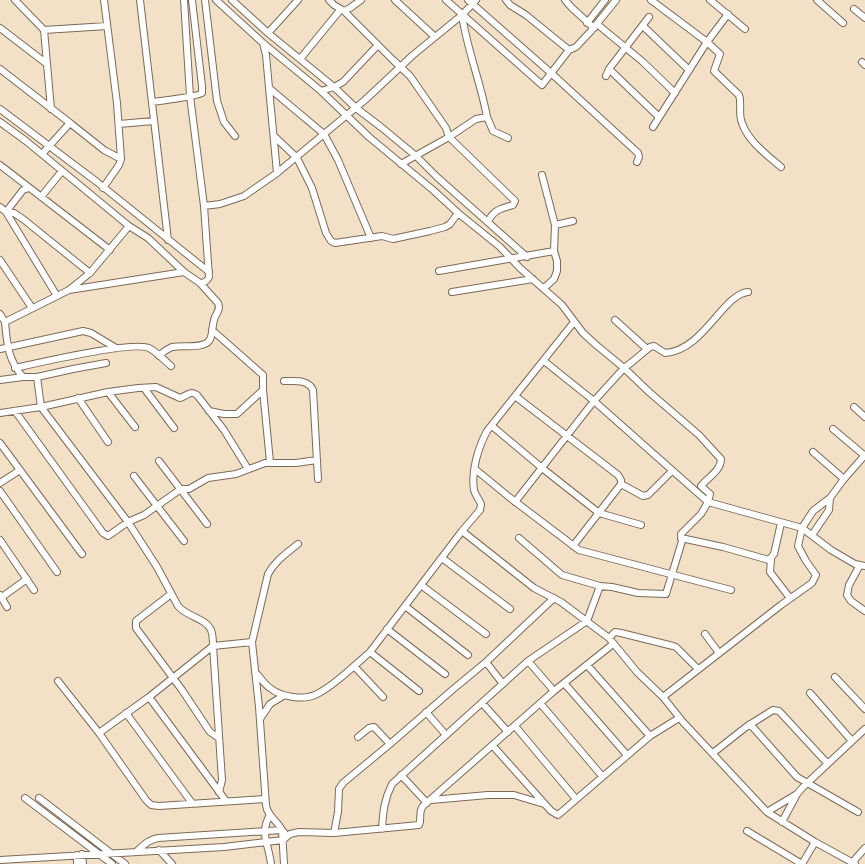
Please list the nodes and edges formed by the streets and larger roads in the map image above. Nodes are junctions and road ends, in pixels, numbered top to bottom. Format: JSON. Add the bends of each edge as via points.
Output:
{"nodes":[{"id":1,"x":15,"y":0,"type":"edge"},
{"id":2,"x":104,"y":0,"type":"edge"},
{"id":3,"x":140,"y":0,"type":"edge"},
{"id":4,"x":184,"y":0,"type":"edge"},
{"id":5,"x":192,"y":0,"type":"edge"},
{"id":6,"x":205,"y":0,"type":"edge"},
{"id":7,"x":216,"y":0,"type":"edge"},
{"id":8,"x":232,"y":0,"type":"edge"},
{"id":9,"x":298,"y":0,"type":"edge"},
{"id":10,"x":329,"y":0,"type":"edge"},
{"id":11,"x":360,"y":0,"type":"edge"},
{"id":12,"x":395,"y":0,"type":"edge"},
{"id":13,"x":446,"y":0,"type":"edge"},
{"id":14,"x":506,"y":0,"type":"edge"},
{"id":15,"x":565,"y":0,"type":"edge"},
{"id":16,"x":605,"y":0,"type":"edge"},
{"id":17,"x":616,"y":0,"type":"edge"},
{"id":18,"x":651,"y":0,"type":"edge"},
{"id":19,"x":710,"y":0,"type":"edge"},
{"id":20,"x":817,"y":0,"type":"edge"},
{"id":21,"x":472,"y":1,"type":"edge"},
{"id":22,"x":854,"y":8,"type":"dead end"},
{"id":23,"x":342,"y":10,"type":"junction"},
{"id":24,"x":728,"y":14,"type":"junction"},
{"id":25,"x":462,"y":15,"type":"junction"},
{"id":26,"x":649,"y":17,"type":"dead end"},
{"id":27,"x":865,"y":18,"type":"edge"},
{"id":28,"x":587,"y":23,"type":"junction"},
{"id":29,"x":843,"y":24,"type":"dead end"},
{"id":30,"x":107,"y":26,"type":"junction"},
{"id":31,"x":596,"y":26,"type":"junction"},
{"id":32,"x":643,"y":26,"type":"junction"},
{"id":33,"x":0,"y":28,"type":"edge"},
{"id":34,"x":745,"y":29,"type":"dead end"},
{"id":35,"x":44,"y":30,"type":"junction"},
{"id":36,"x":268,"y":33,"type":"junction"},
{"id":37,"x":434,"y":36,"type":"junction"},
{"id":38,"x":707,"y":42,"type":"junction"},
{"id":39,"x":263,"y":43,"type":"junction"},
{"id":40,"x":378,"y":45,"type":"junction"},
{"id":41,"x":627,"y":48,"type":"junction"},
{"id":42,"x":569,"y":50,"type":"junction"},
{"id":43,"x":300,"y":59,"type":"junction"},
{"id":44,"x":46,"y":64,"type":"junction"},
{"id":45,"x":401,"y":67,"type":"junction"},
{"id":46,"x":0,"y":69,"type":"edge"},
{"id":47,"x":609,"y":69,"type":"junction"},
{"id":48,"x":689,"y":70,"type":"junction"},
{"id":49,"x":551,"y":73,"type":"junction"},
{"id":50,"x":606,"y":76,"type":"dead end"},
{"id":51,"x":334,"y":87,"type":"junction"},
{"id":52,"x":268,"y":88,"type":"junction"},
{"id":53,"x":321,"y":91,"type":"junction"},
{"id":54,"x":675,"y":93,"type":"junction"},
{"id":55,"x":190,"y":96,"type":"junction"},
{"id":56,"x":152,"y":102,"type":"junction"},
{"id":57,"x":51,"y":108,"type":"junction"},
{"id":58,"x":356,"y":108,"type":"junction"},
{"id":59,"x":0,"y":109,"type":"edge"},
{"id":60,"x":347,"y":115,"type":"junction"},
{"id":61,"x":487,"y":117,"type":"junction"},
{"id":62,"x":659,"y":117,"type":"junction"},
{"id":63,"x":154,"y":121,"type":"junction"},
{"id":64,"x":0,"y":122,"type":"edge"},
{"id":65,"x":70,"y":123,"type":"junction"},
{"id":66,"x":119,"y":124,"type":"junction"},
{"id":67,"x":653,"y":127,"type":"dead end"},
{"id":68,"x":324,"y":134,"type":"junction"},
{"id":69,"x":235,"y":136,"type":"dead end"},
{"id":70,"x":274,"y":136,"type":"junction"},
{"id":71,"x":449,"y":137,"type":"junction"},
{"id":72,"x":508,"y":138,"type":"dead end"},
{"id":73,"x":50,"y":147,"type":"junction"},
{"id":74,"x":42,"y":154,"type":"junction"},
{"id":75,"x":416,"y":156,"type":"junction"},
{"id":76,"x":297,"y":158,"type":"junction"},
{"id":77,"x":121,"y":159,"type":"junction"},
{"id":78,"x":637,"y":162,"type":"dead end"},
{"id":79,"x":0,"y":164,"type":"edge"},
{"id":80,"x":401,"y":164,"type":"junction"},
{"id":81,"x":781,"y":167,"type":"dead end"},
{"id":82,"x":62,"y":172,"type":"junction"},
{"id":83,"x":277,"y":173,"type":"junction"},
{"id":84,"x":542,"y":175,"type":"dead end"},
{"id":85,"x":29,"y":188,"type":"junction"},
{"id":86,"x":103,"y":188,"type":"junction"},
{"id":87,"x":41,"y":197,"type":"junction"},
{"id":88,"x":204,"y":206,"type":"junction"},
{"id":89,"x":0,"y":208,"type":"edge"},
{"id":90,"x":6,"y":212,"type":"junction"},
{"id":91,"x":458,"y":213,"type":"junction"},
{"id":92,"x":573,"y":221,"type":"dead end"},
{"id":93,"x":488,"y":222,"type":"junction"},
{"id":94,"x":555,"y":225,"type":"junction"},
{"id":95,"x":130,"y":226,"type":"junction"},
{"id":96,"x":156,"y":230,"type":"junction"},
{"id":97,"x":148,"y":238,"type":"junction"},
{"id":98,"x":371,"y":238,"type":"junction"},
{"id":99,"x":168,"y":240,"type":"junction"},
{"id":100,"x":110,"y":250,"type":"junction"},
{"id":101,"x":554,"y":251,"type":"junction"},
{"id":102,"x":526,"y":256,"type":"junction"},
{"id":103,"x":512,"y":259,"type":"junction"},
{"id":104,"x":0,"y":260,"type":"edge"},
{"id":105,"x":439,"y":271,"type":"dead end"},
{"id":106,"x":184,"y":272,"type":"junction"},
{"id":107,"x":209,"y":272,"type":"junction"},
{"id":108,"x":90,"y":273,"type":"junction"},
{"id":109,"x":533,"y":279,"type":"junction"},
{"id":110,"x":200,"y":283,"type":"junction"},
{"id":111,"x":544,"y":288,"type":"junction"},
{"id":112,"x":69,"y":290,"type":"junction"},
{"id":113,"x":452,"y":292,"type":"dead end"},
{"id":114,"x":748,"y":292,"type":"dead end"},
{"id":115,"x":57,"y":296,"type":"junction"},
{"id":116,"x":32,"y":308,"type":"junction"},
{"id":117,"x":0,"y":314,"type":"edge"},
{"id":118,"x":616,"y":320,"type":"dead end"},
{"id":119,"x":5,"y":322,"type":"junction"},
{"id":120,"x":574,"y":322,"type":"junction"},
{"id":121,"x":212,"y":330,"type":"junction"},
{"id":122,"x":7,"y":348,"type":"junction"},
{"id":123,"x":116,"y":348,"type":"junction"},
{"id":124,"x":0,"y":349,"type":"edge"},
{"id":125,"x":647,"y":349,"type":"junction"},
{"id":126,"x":159,"y":356,"type":"junction"},
{"id":127,"x":544,"y":361,"type":"junction"},
{"id":128,"x":106,"y":364,"type":"dead end"},
{"id":129,"x":170,"y":366,"type":"dead end"},
{"id":130,"x":15,"y":368,"type":"junction"},
{"id":131,"x":624,"y":368,"type":"junction"},
{"id":132,"x":23,"y":377,"type":"junction"},
{"id":133,"x":37,"y":377,"type":"junction"},
{"id":134,"x":0,"y":380,"type":"edge"},
{"id":135,"x":284,"y":380,"type":"dead end"},
{"id":136,"x":144,"y":388,"type":"junction"},
{"id":137,"x":263,"y":390,"type":"junction"},
{"id":138,"x":108,"y":392,"type":"junction"},
{"id":139,"x":515,"y":396,"type":"junction"},
{"id":140,"x":78,"y":398,"type":"junction"},
{"id":141,"x":594,"y":401,"type":"junction"},
{"id":142,"x":41,"y":407,"type":"junction"},
{"id":143,"x":854,"y":407,"type":"dead end"},
{"id":144,"x":15,"y":411,"type":"junction"},
{"id":145,"x":209,"y":411,"type":"junction"},
{"id":146,"x":0,"y":413,"type":"edge"},
{"id":147,"x":865,"y":417,"type":"edge"},
{"id":148,"x":492,"y":426,"type":"junction"},
{"id":149,"x":135,"y":427,"type":"dead end"},
{"id":150,"x":174,"y":428,"type":"dead end"},
{"id":151,"x":833,"y":429,"type":"dead end"},
{"id":152,"x":566,"y":436,"type":"junction"},
{"id":153,"x":108,"y":442,"type":"dead end"},
{"id":154,"x":0,"y":443,"type":"edge"},
{"id":155,"x":813,"y":452,"type":"dead end"},
{"id":156,"x":865,"y":455,"type":"edge"},
{"id":157,"x":317,"y":460,"type":"junction"},
{"id":158,"x":159,"y":461,"type":"dead end"},
{"id":159,"x":270,"y":462,"type":"junction"},
{"id":160,"x":542,"y":468,"type":"junction"},
{"id":161,"x":248,"y":469,"type":"junction"},
{"id":162,"x":475,"y":469,"type":"junction"},
{"id":163,"x":20,"y":470,"type":"junction"},
{"id":164,"x":672,"y":471,"type":"junction"},
{"id":165,"x":134,"y":476,"type":"dead end"},
{"id":166,"x":318,"y":479,"type":"dead end"},
{"id":167,"x":844,"y":479,"type":"junction"},
{"id":168,"x":0,"y":483,"type":"edge"},
{"id":169,"x":622,"y":484,"type":"junction"},
{"id":170,"x":180,"y":490,"type":"junction"},
{"id":171,"x":0,"y":491,"type":"edge"},
{"id":172,"x":830,"y":498,"type":"junction"},
{"id":173,"x":515,"y":502,"type":"junction"},
{"id":174,"x":708,"y":502,"type":"junction"},
{"id":175,"x":156,"y":506,"type":"junction"},
{"id":176,"x":599,"y":513,"type":"junction"},
{"id":177,"x":128,"y":522,"type":"junction"},
{"id":178,"x":781,"y":523,"type":"junction"},
{"id":179,"x":207,"y":524,"type":"dead end"},
{"id":180,"x":641,"y":525,"type":"dead end"},
{"id":181,"x":802,"y":528,"type":"junction"},
{"id":182,"x":462,"y":531,"type":"junction"},
{"id":183,"x":812,"y":535,"type":"junction"},
{"id":184,"x":519,"y":538,"type":"dead end"},
{"id":185,"x":681,"y":538,"type":"junction"},
{"id":186,"x":0,"y":540,"type":"edge"},
{"id":187,"x":184,"y":541,"type":"dead end"},
{"id":188,"x":298,"y":544,"type":"dead end"},
{"id":189,"x":573,"y":546,"type":"junction"},
{"id":190,"x":82,"y":554,"type":"dead end"},
{"id":191,"x":442,"y":558,"type":"junction"},
{"id":192,"x":771,"y":559,"type":"junction"},
{"id":193,"x":862,"y":565,"type":"edge"},
{"id":194,"x":57,"y":572,"type":"dead end"},
{"id":195,"x":672,"y":574,"type":"junction"},
{"id":196,"x":27,"y":579,"type":"junction"},
{"id":197,"x":421,"y":585,"type":"junction"},
{"id":198,"x":600,"y":586,"type":"junction"},
{"id":199,"x":34,"y":590,"type":"dead end"},
{"id":200,"x":731,"y":590,"type":"dead end"},
{"id":201,"x":171,"y":594,"type":"junction"},
{"id":202,"x":1,"y":596,"type":"edge"},
{"id":203,"x":554,"y":598,"type":"junction"},
{"id":204,"x":790,"y":598,"type":"junction"},
{"id":205,"x":405,"y":606,"type":"junction"},
{"id":206,"x":8,"y":607,"type":"dead end"},
{"id":207,"x":510,"y":609,"type":"dead end"},
{"id":208,"x":865,"y":611,"type":"edge"},
{"id":209,"x":587,"y":621,"type":"junction"},
{"id":210,"x":387,"y":629,"type":"junction"},
{"id":211,"x":486,"y":634,"type":"dead end"},
{"id":212,"x":705,"y":634,"type":"dead end"},
{"id":213,"x":609,"y":638,"type":"junction"},
{"id":214,"x":252,"y":642,"type":"junction"},
{"id":215,"x":613,"y":644,"type":"junction"},
{"id":216,"x":213,"y":646,"type":"junction"},
{"id":217,"x":370,"y":652,"type":"junction"},
{"id":218,"x":719,"y":653,"type":"junction"},
{"id":219,"x":468,"y":655,"type":"dead end"},
{"id":220,"x":528,"y":661,"type":"junction"},
{"id":221,"x":486,"y":662,"type":"junction"},
{"id":222,"x":587,"y":665,"type":"junction"},
{"id":223,"x":354,"y":666,"type":"junction"},
{"id":224,"x":698,"y":669,"type":"junction"},
{"id":225,"x":255,"y":672,"type":"junction"},
{"id":226,"x":445,"y":674,"type":"dead end"},
{"id":227,"x":835,"y":677,"type":"dead end"},
{"id":228,"x":172,"y":679,"type":"junction"},
{"id":229,"x":58,"y":681,"type":"dead end"},
{"id":230,"x":564,"y":683,"type":"junction"},
{"id":231,"x":503,"y":684,"type":"junction"},
{"id":232,"x":419,"y":691,"type":"dead end"},
{"id":233,"x":554,"y":691,"type":"junction"},
{"id":234,"x":810,"y":693,"type":"dead end"},
{"id":235,"x":283,"y":696,"type":"junction"},
{"id":236,"x":149,"y":697,"type":"junction"},
{"id":237,"x":383,"y":697,"type":"dead end"},
{"id":238,"x":663,"y":698,"type":"junction"},
{"id":239,"x":482,"y":702,"type":"junction"},
{"id":240,"x":540,"y":703,"type":"junction"},
{"id":241,"x":865,"y":708,"type":"edge"},
{"id":242,"x":426,"y":712,"type":"junction"},
{"id":243,"x":126,"y":713,"type":"junction"},
{"id":244,"x":680,"y":718,"type":"junction"},
{"id":245,"x":260,"y":719,"type":"junction"},
{"id":246,"x":750,"y":724,"type":"junction"},
{"id":247,"x":515,"y":726,"type":"junction"},
{"id":248,"x":865,"y":729,"type":"edge"},
{"id":249,"x":508,"y":732,"type":"junction"},
{"id":250,"x":99,"y":733,"type":"junction"},
{"id":251,"x":446,"y":735,"type":"junction"},
{"id":252,"x":650,"y":736,"type":"junction"},
{"id":253,"x":358,"y":737,"type":"dead end"},
{"id":254,"x":219,"y":738,"type":"junction"},
{"id":255,"x":852,"y":741,"type":"junction"},
{"id":256,"x":390,"y":744,"type":"junction"},
{"id":257,"x":493,"y":746,"type":"junction"},
{"id":258,"x":713,"y":753,"type":"junction"},
{"id":259,"x":626,"y":756,"type":"junction"},
{"id":260,"x":827,"y":763,"type":"junction"},
{"id":261,"x":401,"y":775,"type":"junction"},
{"id":262,"x":602,"y":776,"type":"junction"},
{"id":263,"x":808,"y":782,"type":"junction"},
{"id":264,"x":219,"y":792,"type":"junction"},
{"id":265,"x":797,"y":794,"type":"junction"},
{"id":266,"x":24,"y":798,"type":"dead end"},
{"id":267,"x":40,"y":798,"type":"dead end"},
{"id":268,"x":265,"y":799,"type":"junction"},
{"id":269,"x":576,"y":799,"type":"junction"},
{"id":270,"x":226,"y":801,"type":"junction"},
{"id":271,"x":429,"y":801,"type":"junction"},
{"id":272,"x":192,"y":804,"type":"junction"},
{"id":273,"x":544,"y":804,"type":"junction"},
{"id":274,"x":767,"y":812,"type":"junction"},
{"id":275,"x":858,"y":812,"type":"dead end"},
{"id":276,"x":270,"y":815,"type":"junction"},
{"id":277,"x":782,"y":822,"type":"junction"},
{"id":278,"x":382,"y":829,"type":"junction"},
{"id":279,"x":282,"y":830,"type":"junction"},
{"id":280,"x":264,"y":831,"type":"junction"},
{"id":281,"x":747,"y":832,"type":"dead end"},
{"id":282,"x":334,"y":833,"type":"junction"},
{"id":283,"x":290,"y":834,"type":"junction"},
{"id":284,"x":283,"y":840,"type":"junction"},
{"id":285,"x":266,"y":842,"type":"junction"},
{"id":286,"x":815,"y":842,"type":"junction"},
{"id":287,"x":865,"y":848,"type":"edge"},
{"id":288,"x":159,"y":850,"type":"junction"},
{"id":289,"x":137,"y":851,"type":"junction"},
{"id":290,"x":97,"y":853,"type":"junction"},
{"id":291,"x":110,"y":853,"type":"junction"},
{"id":292,"x":80,"y":854,"type":"junction"},
{"id":293,"x":4,"y":861,"type":"edge"},
{"id":294,"x":853,"y":863,"type":"edge"},
{"id":295,"x":77,"y":864,"type":"edge"},
{"id":296,"x":83,"y":864,"type":"edge"},
{"id":297,"x":112,"y":864,"type":"edge"},
{"id":298,"x":125,"y":864,"type":"edge"},
{"id":299,"x":172,"y":864,"type":"edge"},
{"id":300,"x":270,"y":864,"type":"edge"},
{"id":301,"x":284,"y":864,"type":"edge"},
{"id":302,"x":802,"y":864,"type":"edge"}],
"edges":[{"from":1,"to":35,"type":"street"},
{"from":2,"to":30,"type":"street"},
{"from":3,"to":56,"type":"street"},
{"from":4,"to":55,"type":"street"},
{"from":5,"to":55,"type":"street","via":[[203,91],[200,95]]},
{"from":6,"to":69,"type":"street","via":[[217,101],[224,122]]},
{"from":7,"to":39,"type":"street"},
{"from":8,"to":36,"type":"street"},
{"from":9,"to":36,"type":"street"},
{"from":10,"to":23,"type":"street"},
{"from":11,"to":23,"type":"street","via":[[350,8]]},
{"from":12,"to":37,"type":"street"},
{"from":13,"to":25,"type":"street"},
{"from":14,"to":42,"type":"street"},
{"from":15,"to":28,"type":"street"},
{"from":16,"to":28,"type":"street"},
{"from":17,"to":31,"type":"street"},
{"from":18,"to":38,"type":"street"},
{"from":19,"to":24,"type":"street"},
{"from":20,"to":29,"type":"street"},
{"from":21,"to":25,"type":"street"},
{"from":21,"to":49,"type":"street"},
{"from":22,"to":27,"type":"street"},
{"from":23,"to":40,"type":"street"},
{"from":23,"to":43,"type":"street"},
{"from":24,"to":34,"type":"street"},
{"from":24,"to":38,"type":"street"},
{"from":25,"to":37,"type":"street"},
{"from":25,"to":49,"type":"street","via":[[542,85]]},
{"from":25,"to":61,"type":"street"},
{"from":26,"to":32,"type":"street"},
{"from":28,"to":31,"type":"street"},
{"from":30,"to":35,"type":"street"},
{"from":30,"to":66,"type":"street"},
{"from":31,"to":41,"type":"street"},
{"from":31,"to":42,"type":"street","via":[[576,47]]},
{"from":32,"to":41,"type":"street"},
{"from":32,"to":48,"type":"street"},
{"from":33,"to":44,"type":"street"},
{"from":35,"to":44,"type":"street"},
{"from":36,"to":43,"type":"street"},
{"from":37,"to":45,"type":"street"},
{"from":38,"to":48,"type":"street"},
{"from":38,"to":81,"type":"street","via":[[720,54],[714,68],[716,73],[740,97],[740,116],[745,129],[763,151]]},
{"from":39,"to":52,"type":"street"},
{"from":39,"to":53,"type":"street"},
{"from":40,"to":45,"type":"street"},
{"from":40,"to":51,"type":"street","via":[[348,78]]},
{"from":41,"to":47,"type":"street"},
{"from":41,"to":54,"type":"street"},
{"from":42,"to":49,"type":"street"},
{"from":43,"to":51,"type":"street"},
{"from":44,"to":57,"type":"street"},
{"from":45,"to":58,"type":"street"},
{"from":45,"to":71,"type":"street","via":[[424,95],[446,128]]},
{"from":46,"to":57,"type":"street"},
{"from":47,"to":50,"type":"street"},
{"from":47,"to":62,"type":"street"},
{"from":48,"to":54,"type":"street"},
{"from":49,"to":78,"type":"street","via":[[638,154]]},
{"from":51,"to":53,"type":"street"},
{"from":51,"to":58,"type":"street"},
{"from":52,"to":68,"type":"street"},
{"from":52,"to":70,"type":"street"},
{"from":53,"to":60,"type":"street"},
{"from":54,"to":62,"type":"street"},
{"from":55,"to":56,"type":"street"},
{"from":55,"to":88,"type":"street"},
{"from":56,"to":63,"type":"street"},
{"from":57,"to":65,"type":"street"},
{"from":58,"to":60,"type":"street"},
{"from":58,"to":75,"type":"street"},
{"from":59,"to":73,"type":"street"},
{"from":60,"to":68,"type":"street"},
{"from":60,"to":80,"type":"street"},
{"from":61,"to":71,"type":"street","via":[[476,119]]},
{"from":61,"to":72,"type":"street","via":[[493,131]]},
{"from":62,"to":67,"type":"street"},
{"from":63,"to":66,"type":"street"},
{"from":63,"to":99,"type":"street"},
{"from":64,"to":74,"type":"street"},
{"from":65,"to":73,"type":"street"},
{"from":65,"to":77,"type":"street","via":[[104,150]]},
{"from":66,"to":77,"type":"street"},
{"from":68,"to":76,"type":"street"},
{"from":68,"to":98,"type":"street","via":[[338,160]]},
{"from":70,"to":76,"type":"street"},
{"from":70,"to":83,"type":"street"},
{"from":71,"to":75,"type":"street"},
{"from":71,"to":93,"type":"street","via":[[515,201],[513,205],[494,212]]},
{"from":73,"to":74,"type":"street"},
{"from":73,"to":86,"type":"street"},
{"from":74,"to":82,"type":"street"},
{"from":75,"to":80,"type":"street"},
{"from":75,"to":93,"type":"street"},
{"from":76,"to":83,"type":"street"},
{"from":76,"to":98,"type":"street","via":[[312,188],[326,233],[331,241],[339,243]]},
{"from":77,"to":86,"type":"street"},
{"from":79,"to":85,"type":"street"},
{"from":80,"to":91,"type":"street"},
{"from":82,"to":87,"type":"street"},
{"from":82,"to":95,"type":"street"},
{"from":83,"to":88,"type":"street","via":[[244,196]]},
{"from":84,"to":94,"type":"street"},
{"from":85,"to":87,"type":"street"},
{"from":85,"to":90,"type":"street","via":[[23,190]]},
{"from":86,"to":96,"type":"street"},
{"from":87,"to":100,"type":"street"},
{"from":88,"to":107,"type":"street"},
{"from":89,"to":90,"type":"street"},
{"from":90,"to":108,"type":"street","via":[[14,213],[23,219]]},
{"from":90,"to":115,"type":"street"},
{"from":91,"to":98,"type":"street","via":[[445,227],[393,239],[382,236]]},
{"from":91,"to":103,"type":"street"},
{"from":92,"to":94,"type":"street"},
{"from":93,"to":102,"type":"street"},
{"from":94,"to":101,"type":"street"},
{"from":95,"to":97,"type":"street"},
{"from":95,"to":100,"type":"street"},
{"from":96,"to":97,"type":"street"},
{"from":96,"to":99,"type":"street"},
{"from":97,"to":106,"type":"street"},
{"from":99,"to":107,"type":"street"},
{"from":100,"to":108,"type":"street"},
{"from":101,"to":102,"type":"street"},
{"from":101,"to":111,"type":"street","via":[[557,271],[554,279]]},
{"from":102,"to":103,"type":"street"},
{"from":103,"to":105,"type":"street"},
{"from":103,"to":109,"type":"street"},
{"from":104,"to":116,"type":"street"},
{"from":106,"to":110,"type":"street"},
{"from":106,"to":112,"type":"street"},
{"from":107,"to":110,"type":"street","via":[[210,277]]},
{"from":108,"to":112,"type":"street"},
{"from":109,"to":111,"type":"street"},
{"from":109,"to":113,"type":"street"},
{"from":110,"to":121,"type":"street","via":[[220,306]]},
{"from":111,"to":120,"type":"street","via":[[562,305]]},
{"from":112,"to":115,"type":"street"},
{"from":114,"to":125,"type":"street","via":[[735,298],[686,346],[665,353],[654,346]]},
{"from":115,"to":116,"type":"street"},
{"from":116,"to":119,"type":"street"},
{"from":117,"to":119,"type":"street"},
{"from":118,"to":125,"type":"street"},
{"from":119,"to":122,"type":"street"},
{"from":120,"to":127,"type":"street"},
{"from":120,"to":131,"type":"street"},
{"from":121,"to":126,"type":"street","via":[[210,339],[205,343],[171,348]]},
{"from":121,"to":137,"type":"street","via":[[263,375]]},
{"from":122,"to":123,"type":"street","via":[[83,331]]},
{"from":122,"to":124,"type":"street"},
{"from":122,"to":130,"type":"street"},
{"from":123,"to":126,"type":"street","via":[[144,346]]},
{"from":123,"to":130,"type":"street"},
{"from":125,"to":131,"type":"street"},
{"from":126,"to":129,"type":"street"},
{"from":127,"to":139,"type":"street"},
{"from":127,"to":141,"type":"street"},
{"from":128,"to":133,"type":"street"},
{"from":130,"to":132,"type":"street"},
{"from":131,"to":141,"type":"street"},
{"from":131,"to":174,"type":"street","via":[[719,455],[721,464],[701,486],[710,494]]},
{"from":132,"to":133,"type":"street"},
{"from":132,"to":134,"type":"street"},
{"from":133,"to":142,"type":"street"},
{"from":135,"to":157,"type":"street","via":[[305,382],[312,386]]},
{"from":136,"to":138,"type":"street"},
{"from":136,"to":145,"type":"street","via":[[156,387],[180,398],[194,393]]},
{"from":136,"to":150,"type":"street"},
{"from":137,"to":145,"type":"street","via":[[237,414]]},
{"from":137,"to":159,"type":"street"},
{"from":138,"to":140,"type":"street"},
{"from":138,"to":149,"type":"street"},
{"from":139,"to":148,"type":"street"},
{"from":139,"to":152,"type":"street"},
{"from":140,"to":142,"type":"street"},
{"from":140,"to":153,"type":"street"},
{"from":141,"to":152,"type":"street"},
{"from":141,"to":164,"type":"street"},
{"from":142,"to":144,"type":"street"},
{"from":142,"to":177,"type":"street"},
{"from":143,"to":147,"type":"street"},
{"from":144,"to":146,"type":"street"},
{"from":144,"to":177,"type":"street","via":[[105,535],[111,535]]},
{"from":145,"to":161,"type":"street"},
{"from":148,"to":160,"type":"street"},
{"from":148,"to":162,"type":"street","via":[[483,440]]},
{"from":151,"to":156,"type":"street"},
{"from":152,"to":160,"type":"street"},
{"from":152,"to":169,"type":"street","via":[[618,475]]},
{"from":154,"to":163,"type":"street"},
{"from":155,"to":167,"type":"street"},
{"from":156,"to":167,"type":"street"},
{"from":157,"to":159,"type":"street","via":[[296,463]]},
{"from":157,"to":166,"type":"street"},
{"from":158,"to":170,"type":"street"},
{"from":159,"to":161,"type":"street"},
{"from":160,"to":173,"type":"street"},
{"from":160,"to":176,"type":"street"},
{"from":161,"to":170,"type":"street","via":[[236,474],[208,478],[190,489]]},
{"from":162,"to":173,"type":"street"},
{"from":162,"to":182,"type":"street","via":[[474,492],[481,507]]},
{"from":163,"to":168,"type":"street"},
{"from":163,"to":190,"type":"street"},
{"from":164,"to":169,"type":"street","via":[[648,495],[643,496]]},
{"from":164,"to":174,"type":"street"},
{"from":165,"to":175,"type":"street"},
{"from":167,"to":172,"type":"street"},
{"from":169,"to":176,"type":"street"},
{"from":170,"to":175,"type":"street"},
{"from":170,"to":179,"type":"street"},
{"from":171,"to":194,"type":"street"},
{"from":172,"to":181,"type":"street","via":[[813,511]]},
{"from":172,"to":183,"type":"street","via":[[829,510]]},
{"from":173,"to":189,"type":"street"},
{"from":174,"to":178,"type":"street"},
{"from":174,"to":185,"type":"street","via":[[701,514],[681,534]]},
{"from":175,"to":177,"type":"street"},
{"from":175,"to":187,"type":"street"},
{"from":176,"to":180,"type":"street"},
{"from":176,"to":189,"type":"street"},
{"from":177,"to":201,"type":"street"},
{"from":178,"to":181,"type":"street"},
{"from":178,"to":192,"type":"street"},
{"from":181,"to":183,"type":"street"},
{"from":181,"to":204,"type":"street","via":[[798,546],[816,575],[812,583]]},
{"from":182,"to":191,"type":"street"},
{"from":182,"to":203,"type":"street","via":[[534,588]]},
{"from":183,"to":193,"type":"street","via":[[831,550],[855,564]]},
{"from":184,"to":198,"type":"street","via":[[562,575]]},
{"from":185,"to":192,"type":"street"},
{"from":185,"to":195,"type":"street"},
{"from":186,"to":196,"type":"street"},
{"from":188,"to":214,"type":"street","via":[[275,563],[268,574]]},
{"from":189,"to":195,"type":"street","via":[[585,553]]},
{"from":191,"to":197,"type":"street"},
{"from":191,"to":207,"type":"street"},
{"from":192,"to":204,"type":"street","via":[[770,572]]},
{"from":193,"to":208,"type":"street","via":[[849,585],[847,595]]},
{"from":195,"to":198,"type":"street","via":[[666,594],[638,593]]},
{"from":195,"to":200,"type":"street"},
{"from":196,"to":199,"type":"street"},
{"from":196,"to":202,"type":"street"},
{"from":197,"to":205,"type":"street"},
{"from":197,"to":211,"type":"street"},
{"from":198,"to":209,"type":"street"},
{"from":201,"to":216,"type":"street","via":[[182,611],[210,628]]},
{"from":201,"to":228,"type":"street","via":[[139,618],[135,625]]},
{"from":202,"to":206,"type":"street"},
{"from":203,"to":209,"type":"street"},
{"from":203,"to":221,"type":"street"},
{"from":204,"to":218,"type":"street"},
{"from":205,"to":210,"type":"street"},
{"from":205,"to":219,"type":"street"},
{"from":209,"to":213,"type":"street"},
{"from":209,"to":220,"type":"street"},
{"from":210,"to":217,"type":"street"},
{"from":210,"to":226,"type":"street"},
{"from":212,"to":218,"type":"street"},
{"from":213,"to":215,"type":"street"},
{"from":213,"to":224,"type":"street","via":[[615,632],[676,647]]},
{"from":214,"to":216,"type":"street"},
{"from":214,"to":225,"type":"street"},
{"from":215,"to":222,"type":"street"},
{"from":215,"to":238,"type":"street"},
{"from":216,"to":228,"type":"street"},
{"from":216,"to":254,"type":"street"},
{"from":217,"to":223,"type":"street"},
{"from":217,"to":232,"type":"street"},
{"from":218,"to":224,"type":"street"},
{"from":220,"to":231,"type":"street"},
{"from":220,"to":233,"type":"street"},
{"from":221,"to":231,"type":"street"},
{"from":221,"to":242,"type":"street"},
{"from":222,"to":230,"type":"street"},
{"from":222,"to":252,"type":"street"},
{"from":223,"to":235,"type":"street","via":[[317,694],[307,697]]},
{"from":223,"to":237,"type":"street"},
{"from":224,"to":238,"type":"street"},
{"from":225,"to":235,"type":"street","via":[[269,688]]},
{"from":225,"to":245,"type":"street"},
{"from":227,"to":241,"type":"street"},
{"from":228,"to":236,"type":"street"},
{"from":228,"to":254,"type":"street","via":[[210,732]]},
{"from":229,"to":250,"type":"street"},
{"from":230,"to":233,"type":"street"},
{"from":230,"to":259,"type":"street"},
{"from":231,"to":239,"type":"street"},
{"from":233,"to":240,"type":"street"},
{"from":234,"to":255,"type":"street"},
{"from":235,"to":245,"type":"street","via":[[270,704]]},
{"from":236,"to":243,"type":"street"},
{"from":236,"to":264,"type":"street"},
{"from":238,"to":244,"type":"street"},
{"from":239,"to":249,"type":"street"},
{"from":239,"to":251,"type":"street"},
{"from":240,"to":247,"type":"street"},
{"from":240,"to":262,"type":"street"},
{"from":242,"to":251,"type":"street"},
{"from":242,"to":256,"type":"street"},
{"from":243,"to":250,"type":"street"},
{"from":243,"to":272,"type":"street"},
{"from":244,"to":252,"type":"street"},
{"from":244,"to":258,"type":"street"},
{"from":245,"to":268,"type":"street"},
{"from":246,"to":258,"type":"street"},
{"from":246,"to":260,"type":"street","via":[[773,710],[779,711]]},
{"from":246,"to":263,"type":"street","via":[[792,772]]},
{"from":247,"to":249,"type":"street"},
{"from":247,"to":269,"type":"street"},
{"from":248,"to":255,"type":"street"},
{"from":249,"to":257,"type":"street"},
{"from":250,"to":272,"type":"street","via":[[149,803],[155,806]]},
{"from":251,"to":261,"type":"street"},
{"from":252,"to":259,"type":"street"},
{"from":253,"to":256,"type":"street","via":[[374,727]]},
{"from":254,"to":264,"type":"street","via":[[222,780]]},
{"from":255,"to":260,"type":"street"},
{"from":256,"to":282,"type":"street","via":[[339,789]]},
{"from":257,"to":271,"type":"street"},
{"from":257,"to":273,"type":"street"},
{"from":258,"to":274,"type":"street"},
{"from":259,"to":262,"type":"street"},
{"from":260,"to":263,"type":"street"},
{"from":261,"to":271,"type":"street"},
{"from":261,"to":278,"type":"street","via":[[392,784],[386,796]]},
{"from":262,"to":269,"type":"street"},
{"from":263,"to":265,"type":"street"},
{"from":263,"to":275,"type":"street"},
{"from":264,"to":270,"type":"street"},
{"from":265,"to":274,"type":"street"},
{"from":265,"to":277,"type":"street"},
{"from":266,"to":290,"type":"street"},
{"from":267,"to":291,"type":"street"},
{"from":268,"to":270,"type":"street"},
{"from":268,"to":276,"type":"street","via":[[266,810]]},
{"from":269,"to":273,"type":"street","via":[[558,814]]},
{"from":270,"to":272,"type":"street"},
{"from":271,"to":273,"type":"street","via":[[514,795]]},
{"from":271,"to":278,"type":"street","via":[[420,811],[419,825]]},
{"from":274,"to":277,"type":"street"},
{"from":276,"to":279,"type":"street"},
{"from":276,"to":280,"type":"street"},
{"from":277,"to":286,"type":"street"},
{"from":278,"to":282,"type":"street"},
{"from":279,"to":280,"type":"street"},
{"from":279,"to":283,"type":"street"},
{"from":279,"to":284,"type":"street"},
{"from":280,"to":285,"type":"street"},
{"from":280,"to":289,"type":"street","via":[[158,838],[145,843]]},
{"from":281,"to":302,"type":"street"},
{"from":282,"to":283,"type":"street","via":[[307,831]]},
{"from":283,"to":284,"type":"street"},
{"from":284,"to":285,"type":"street"},
{"from":284,"to":301,"type":"street"},
{"from":285,"to":288,"type":"street"},
{"from":285,"to":300,"type":"street"},
{"from":286,"to":294,"type":"street"},
{"from":286,"to":302,"type":"street"},
{"from":287,"to":294,"type":"street"},
{"from":288,"to":289,"type":"street"},
{"from":288,"to":299,"type":"street"},
{"from":289,"to":291,"type":"street"},
{"from":290,"to":291,"type":"street"},
{"from":290,"to":292,"type":"street"},
{"from":290,"to":297,"type":"street"},
{"from":291,"to":298,"type":"street"},
{"from":292,"to":293,"type":"street"},
{"from":292,"to":295,"type":"street"},
{"from":292,"to":296,"type":"street"}]}
